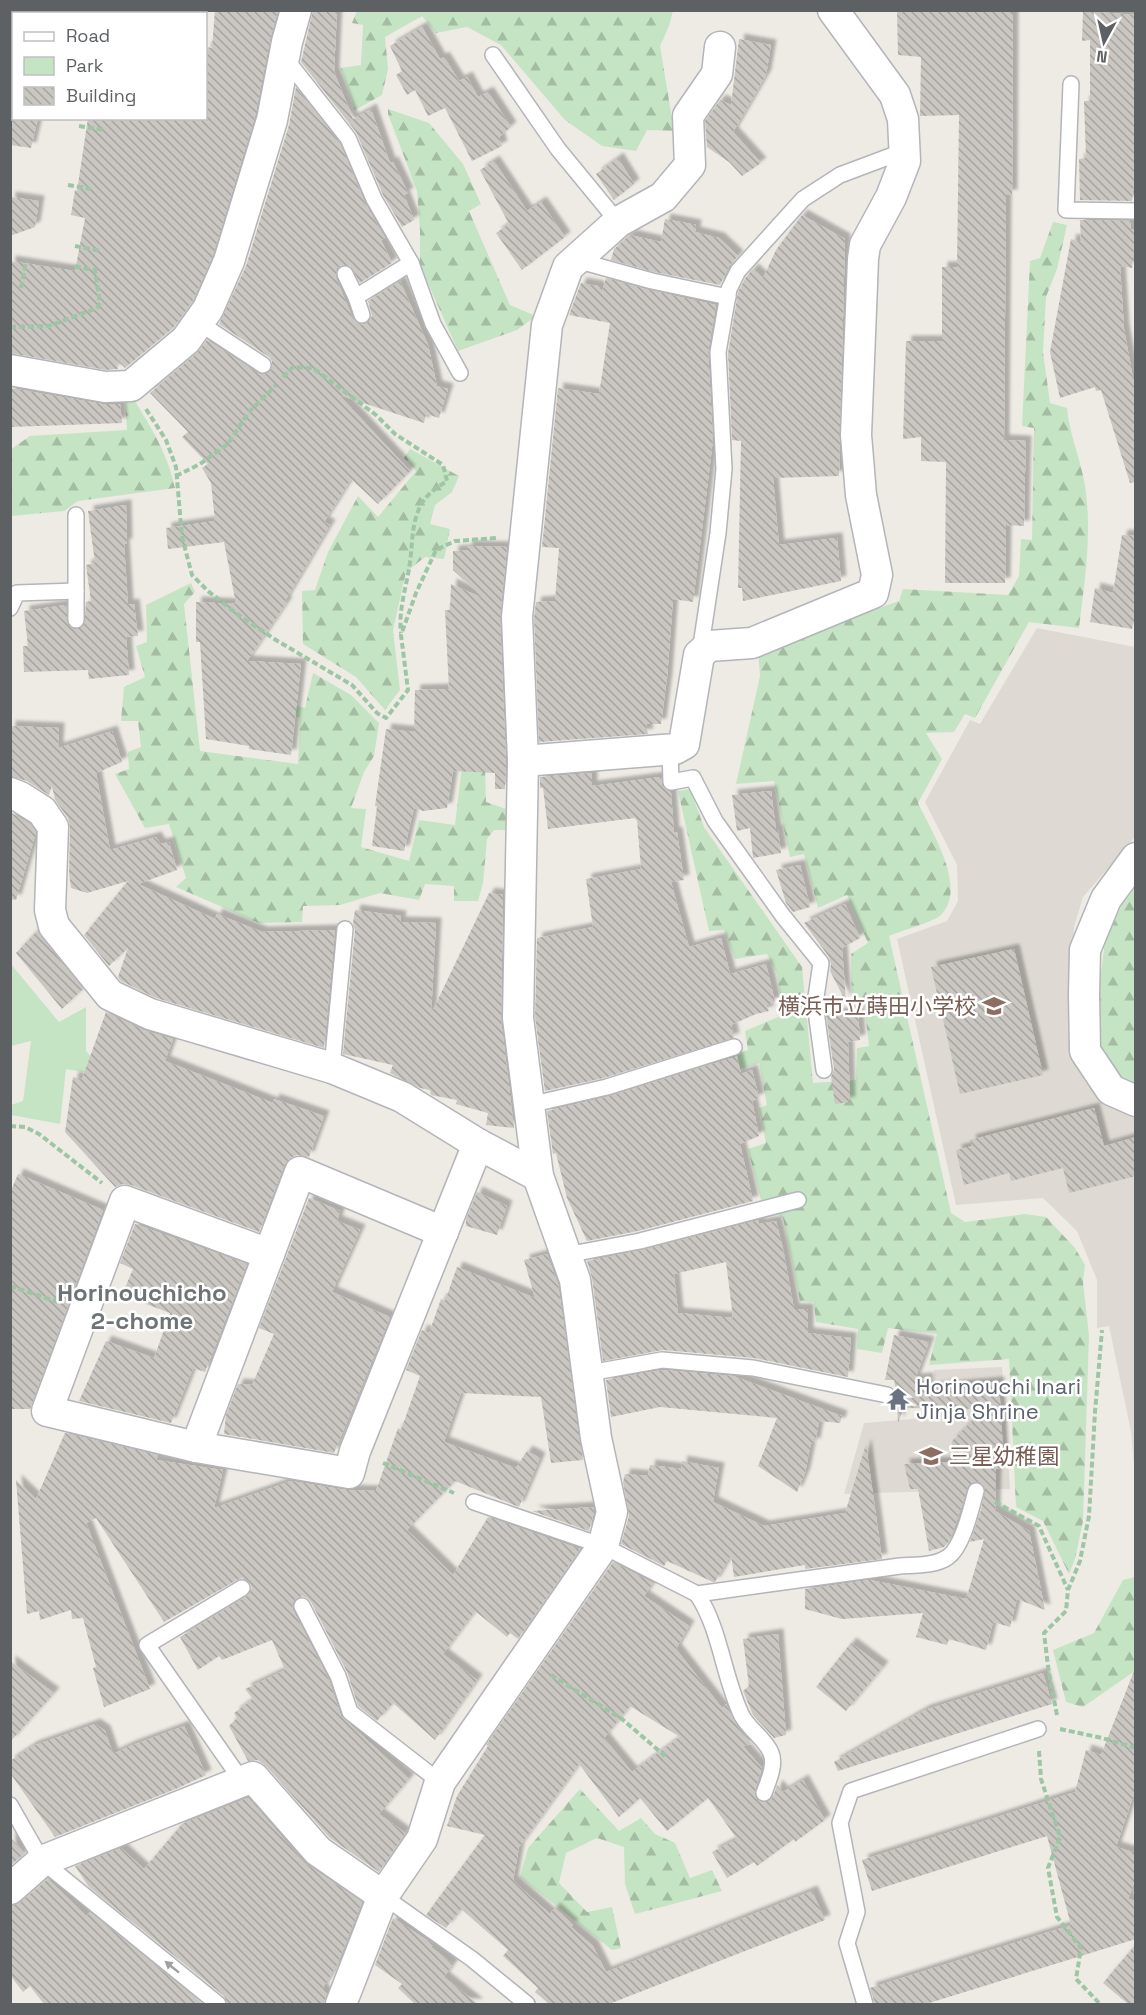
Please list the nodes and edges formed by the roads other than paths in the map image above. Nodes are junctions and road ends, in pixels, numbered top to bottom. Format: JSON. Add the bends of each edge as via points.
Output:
{"nodes":[{"id":1,"x":296,"y":10,"type":"edge"},
{"id":2,"x":833,"y":10,"type":"edge"},
{"id":3,"x":720,"y":47,"type":"dead end"},
{"id":4,"x":493,"y":55,"type":"dead end"},
{"id":5,"x":284,"y":57,"type":"junction"},
{"id":6,"x":1071,"y":84,"type":"dead end"},
{"id":7,"x":904,"y":151,"type":"junction"},
{"id":8,"x":1136,"y":211,"type":"edge"},
{"id":9,"x":618,"y":222,"type":"junction"},
{"id":10,"x":576,"y":260,"type":"junction"},
{"id":11,"x":411,"y":263,"type":"junction"},
{"id":12,"x":345,"y":274,"type":"dead end"},
{"id":13,"x":356,"y":297,"type":"junction"},
{"id":14,"x":728,"y":297,"type":"junction"},
{"id":15,"x":362,"y":315,"type":"dead end"},
{"id":16,"x":198,"y":322,"type":"junction"},
{"id":17,"x":263,"y":365,"type":"dead end"},
{"id":18,"x":10,"y":370,"type":"edge"},
{"id":19,"x":460,"y":373,"type":"dead end"},
{"id":20,"x":76,"y":515,"type":"dead end"},
{"id":21,"x":76,"y":591,"type":"junction"},
{"id":22,"x":10,"y":608,"type":"edge"},
{"id":23,"x":76,"y":620,"type":"dead end"},
{"id":24,"x":699,"y":655,"type":"junction"},
{"id":25,"x":670,"y":749,"type":"junction"},
{"id":26,"x":523,"y":761,"type":"junction"},
{"id":27,"x":10,"y":793,"type":"edge"},
{"id":28,"x":1136,"y":858,"type":"edge"},
{"id":29,"x":345,"y":929,"type":"dead end"},
{"id":30,"x":734,"y":1047,"type":"dead end"},
{"id":31,"x":332,"y":1068,"type":"junction"},
{"id":32,"x":824,"y":1070,"type":"dead end"},
{"id":33,"x":1136,"y":1101,"type":"edge"},
{"id":34,"x":530,"y":1105,"type":"junction"},
{"id":35,"x":478,"y":1144,"type":"junction"},
{"id":36,"x":538,"y":1176,"type":"junction"},
{"id":37,"x":798,"y":1200,"type":"dead end"},
{"id":38,"x":443,"y":1232,"type":"junction"},
{"id":39,"x":268,"y":1254,"type":"junction"},
{"id":40,"x":566,"y":1255,"type":"junction"},
{"id":41,"x":589,"y":1373,"type":"junction"},
{"id":42,"x":887,"y":1395,"type":"dead end"},
{"id":43,"x":196,"y":1447,"type":"junction"},
{"id":44,"x":976,"y":1491,"type":"road end"},
{"id":45,"x":474,"y":1502,"type":"road end"},
{"id":46,"x":603,"y":1546,"type":"junction"},
{"id":47,"x":242,"y":1587,"type":"dead end"},
{"id":48,"x":698,"y":1594,"type":"junction"},
{"id":49,"x":302,"y":1606,"type":"dead end"},
{"id":50,"x":1038,"y":1729,"type":"road end"},
{"id":51,"x":242,"y":1781,"type":"junction"},
{"id":52,"x":440,"y":1782,"type":"junction"},
{"id":53,"x":764,"y":1793,"type":"dead end"},
{"id":54,"x":10,"y":1805,"type":"edge"},
{"id":55,"x":42,"y":1861,"type":"junction"},
{"id":56,"x":10,"y":1889,"type":"edge"},
{"id":57,"x":383,"y":1896,"type":"junction"},
{"id":58,"x":218,"y":2004,"type":"edge"},
{"id":59,"x":340,"y":2004,"type":"edge"},
{"id":60,"x":527,"y":2004,"type":"edge"},
{"id":61,"x":865,"y":2004,"type":"edge"}],
"edges":[{"from":1,"to":5,"type":"street"},
{"from":2,"to":7,"type":"street","via":[[895,95],[903,119]]},
{"from":3,"to":9,"type":"street","via":[[717,74],[688,116],[690,165],[663,197]]},
{"from":4,"to":9,"type":"lane","via":[[558,149]]},
{"from":5,"to":11,"type":"lane","via":[[348,138],[374,198]]},
{"from":5,"to":16,"type":"street","via":[[272,120],[228,261],[208,309]]},
{"from":6,"to":8,"type":"lane","via":[[1066,210]]},
{"from":7,"to":14,"type":"lane","via":[[840,175],[803,199],[738,270]]},
{"from":7,"to":24,"type":"street","via":[[905,161],[863,259],[856,435],[861,495],[877,575],[873,593],[752,643],[709,646]]},
{"from":9,"to":10,"type":"street"},
{"from":10,"to":14,"type":"lane"},
{"from":10,"to":26,"type":"street","via":[[568,267],[547,325],[517,616]]},
{"from":11,"to":13,"type":"lane"},
{"from":11,"to":19,"type":"lane","via":[[433,324]]},
{"from":12,"to":13,"type":"lane"},
{"from":13,"to":15,"type":"lane"},
{"from":14,"to":24,"type":"lane","via":[[718,352],[724,469]]},
{"from":16,"to":17,"type":"lane"},
{"from":16,"to":18,"type":"street","via":[[186,340],[131,386],[105,387]]},
{"from":20,"to":21,"type":"lane"},
{"from":21,"to":22,"type":"lane","via":[[17,593]]},
{"from":21,"to":23,"type":"lane"},
{"from":24,"to":25,"type":"street","via":[[684,744]]},
{"from":25,"to":26,"type":"street"},
{"from":25,"to":32,"type":"lane","via":[[671,782],[693,778],[715,822],[821,963],[814,1004]]},
{"from":26,"to":34,"type":"street","via":[[518,1018]]},
{"from":27,"to":31,"type":"street","via":[[42,811],[53,827],[50,910],[54,926],[110,995],[150,1014]]},
{"from":28,"to":33,"type":"street","via":[[1106,899],[1085,950],[1084,1051],[1111,1089]]},
{"from":29,"to":31,"type":"lane"},
{"from":30,"to":34,"type":"lane","via":[[608,1087]]},
{"from":31,"to":35,"type":"street","via":[[402,1097]]},
{"from":34,"to":36,"type":"street"},
{"from":35,"to":36,"type":"street"},
{"from":35,"to":38,"type":"street"},
{"from":36,"to":40,"type":"street"},
{"from":37,"to":40,"type":"lane"},
{"from":38,"to":39,"type":"street","via":[[300,1172]]},
{"from":38,"to":43,"type":"street","via":[[349,1473]]},
{"from":39,"to":43,"type":"street"},
{"from":39,"to":43,"type":"street","via":[[125,1201],[48,1411]]},
{"from":40,"to":41,"type":"street","via":[[575,1280]]},
{"from":41,"to":42,"type":"lane","via":[[662,1360],[753,1368]]},
{"from":41,"to":46,"type":"street","via":[[596,1438],[612,1512]]},
{"from":44,"to":48,"type":"lane","via":[[961,1539],[948,1557],[930,1564]]},
{"from":45,"to":46,"type":"lane"},
{"from":46,"to":48,"type":"lane"},
{"from":46,"to":52,"type":"street"},
{"from":47,"to":51,"type":"lane","via":[[147,1645]]},
{"from":48,"to":53,"type":"lane","via":[[706,1607],[743,1718],[771,1753],[772,1770]]},
{"from":49,"to":52,"type":"lane","via":[[338,1676],[350,1712]]},
{"from":50,"to":61,"type":"lane","via":[[850,1791],[840,1823],[858,1912],[847,1943]]},
{"from":51,"to":55,"type":"street"},
{"from":51,"to":57,"type":"street","via":[[253,1777],[318,1851]]},
{"from":52,"to":57,"type":"street","via":[[422,1839]]},
{"from":54,"to":55,"type":"lane"},
{"from":55,"to":56,"type":"street"},
{"from":58,"to":55,"type":"lane","one_way":true},
{"from":57,"to":59,"type":"street"},
{"from":57,"to":60,"type":"lane"}]}
